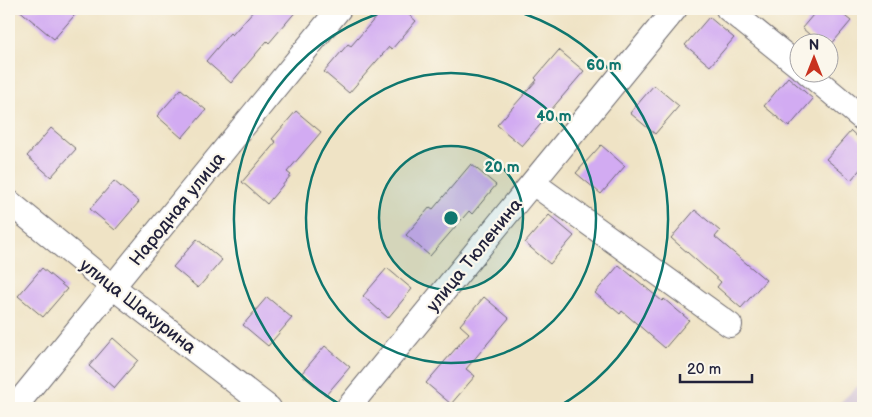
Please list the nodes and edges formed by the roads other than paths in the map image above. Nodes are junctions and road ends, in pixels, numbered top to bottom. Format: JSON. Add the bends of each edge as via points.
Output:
{"nodes":[{"id":1,"x":339,"y":9,"type":"edge"},
{"id":2,"x":675,"y":9,"type":"edge"},
{"id":3,"x":728,"y":9,"type":"edge"},
{"id":4,"x":790,"y":59,"type":"edge"},
{"id":5,"x":819,"y":82,"type":"edge"},
{"id":6,"x":863,"y":118,"type":"edge"},
{"id":7,"x":533,"y":183,"type":"junction"},
{"id":8,"x":9,"y":202,"type":"edge"},
{"id":9,"x":113,"y":287,"type":"junction"},
{"id":10,"x":730,"y":325,"type":"dead end"},
{"id":11,"x":14,"y":408,"type":"edge"},
{"id":12,"x":269,"y":408,"type":"edge"},
{"id":13,"x":348,"y":408,"type":"edge"}],
"edges":[{"from":1,"to":9,"type":"street","name":"Народная улица"},
{"from":2,"to":7,"type":"street","name":"улица Тюленина"},
{"from":3,"to":4,"type":"street"},
{"from":5,"to":6,"type":"street"},
{"from":7,"to":10,"type":"street"},
{"from":7,"to":13,"type":"street","name":"улица Тюленина"},
{"from":8,"to":9,"type":"street","name":"улица Шакурина"},
{"from":9,"to":11,"type":"street","name":"Народная улица"},
{"from":9,"to":12,"type":"street","name":"улица Шакурина"}]}
